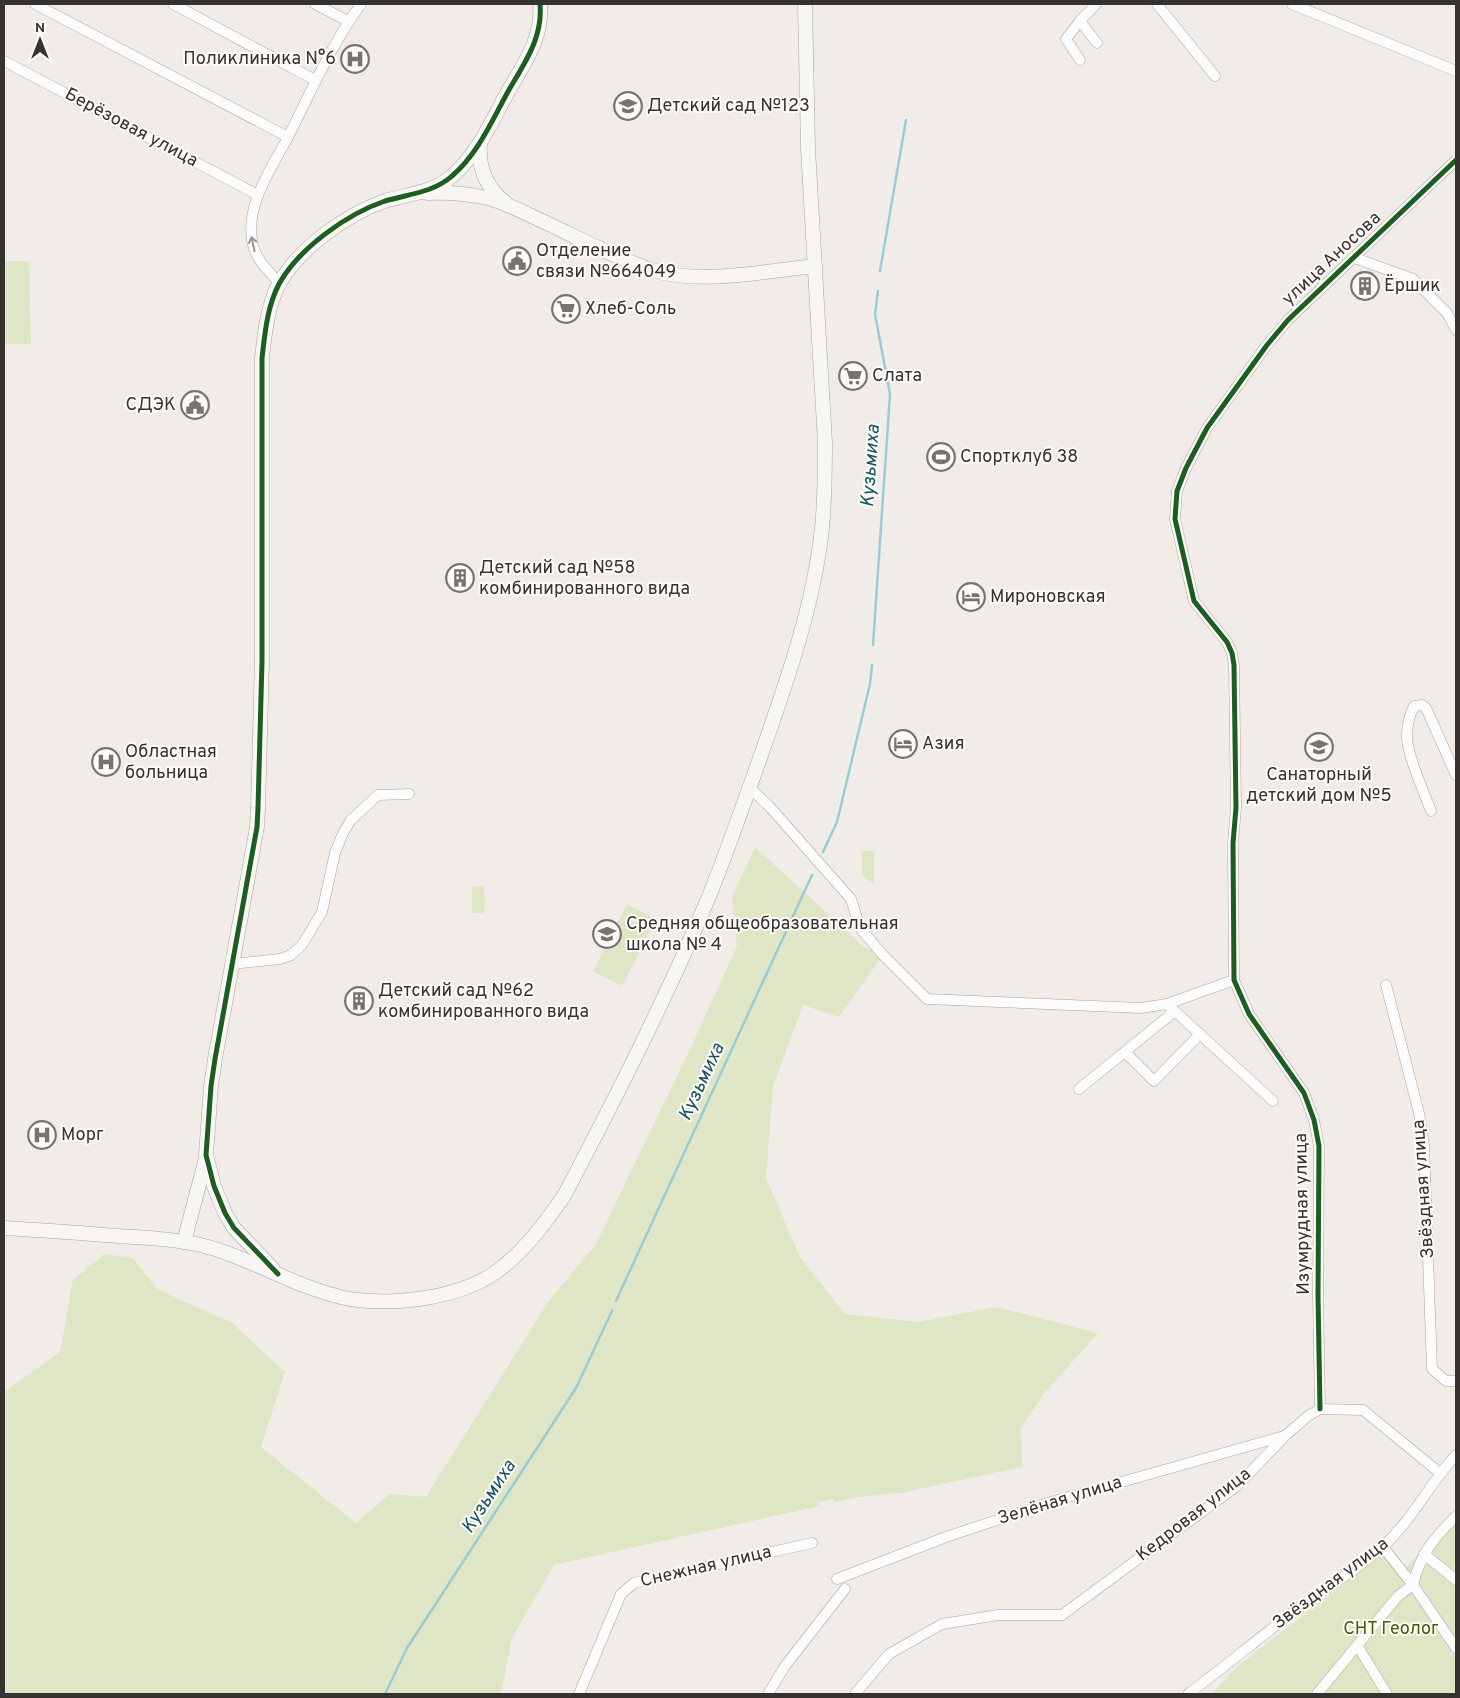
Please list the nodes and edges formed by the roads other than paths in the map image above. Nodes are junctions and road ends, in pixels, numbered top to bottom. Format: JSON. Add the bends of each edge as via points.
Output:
{"nodes":[{"id":1,"x":35,"y":4,"type":"edge"},
{"id":2,"x":173,"y":4,"type":"edge"},
{"id":3,"x":315,"y":4,"type":"edge"},
{"id":4,"x":361,"y":4,"type":"edge"},
{"id":5,"x":540,"y":4,"type":"edge"},
{"id":6,"x":805,"y":4,"type":"edge"},
{"id":7,"x":1096,"y":4,"type":"edge"},
{"id":8,"x":1157,"y":4,"type":"edge"},
{"id":9,"x":1292,"y":4,"type":"edge"},
{"id":10,"x":348,"y":21,"type":"junction"},
{"id":11,"x":1080,"y":21,"type":"junction"},
{"id":12,"x":1097,"y":43,"type":"dead end"},
{"id":13,"x":1080,"y":60,"type":"dead end"},
{"id":14,"x":4,"y":61,"type":"edge"},
{"id":15,"x":1456,"y":71,"type":"edge"},
{"id":16,"x":1215,"y":76,"type":"dead end"},
{"id":17,"x":315,"y":80,"type":"junction"},
{"id":18,"x":288,"y":137,"type":"junction"},
{"id":19,"x":480,"y":143,"type":"junction"},
{"id":20,"x":1456,"y":160,"type":"edge"},
{"id":21,"x":418,"y":194,"type":"junction"},
{"id":22,"x":258,"y":195,"type":"junction"},
{"id":23,"x":511,"y":206,"type":"junction"},
{"id":24,"x":1355,"y":258,"type":"junction"},
{"id":25,"x":814,"y":266,"type":"junction"},
{"id":26,"x":280,"y":284,"type":"junction"},
{"id":27,"x":1456,"y":330,"type":"edge"},
{"id":28,"x":1456,"y":775,"type":"edge"},
{"id":29,"x":750,"y":788,"type":"junction"},
{"id":30,"x":408,"y":794,"type":"dead end"},
{"id":31,"x":1431,"y":811,"type":"dead end"},
{"id":32,"x":232,"y":964,"type":"junction"},
{"id":33,"x":1234,"y":980,"type":"junction"},
{"id":34,"x":1386,"y":985,"type":"dead end"},
{"id":35,"x":1171,"y":1008,"type":"junction"},
{"id":36,"x":1200,"y":1034,"type":"junction"},
{"id":37,"x":1125,"y":1052,"type":"junction"},
{"id":38,"x":1079,"y":1089,"type":"dead end"},
{"id":39,"x":1273,"y":1101,"type":"dead end"},
{"id":40,"x":206,"y":1155,"type":"junction"},
{"id":41,"x":4,"y":1228,"type":"edge"},
{"id":42,"x":184,"y":1242,"type":"junction"},
{"id":43,"x":278,"y":1274,"type":"junction"},
{"id":44,"x":1456,"y":1381,"type":"edge"},
{"id":45,"x":1320,"y":1409,"type":"junction"},
{"id":46,"x":1286,"y":1435,"type":"junction"},
{"id":47,"x":1456,"y":1455,"type":"edge"},
{"id":48,"x":1440,"y":1473,"type":"junction"},
{"id":49,"x":1456,"y":1516,"type":"edge"},
{"id":50,"x":812,"y":1543,"type":"dead end"},
{"id":51,"x":1383,"y":1547,"type":"junction"},
{"id":52,"x":1424,"y":1554,"type":"junction"},
{"id":53,"x":837,"y":1579,"type":"dead end"},
{"id":54,"x":1456,"y":1580,"type":"edge"},
{"id":55,"x":1413,"y":1585,"type":"junction"},
{"id":56,"x":844,"y":1589,"type":"dead end"},
{"id":57,"x":1357,"y":1645,"type":"junction"},
{"id":58,"x":1456,"y":1648,"type":"edge"},
{"id":59,"x":579,"y":1694,"type":"edge"},
{"id":60,"x":768,"y":1694,"type":"edge"},
{"id":61,"x":855,"y":1694,"type":"edge"},
{"id":62,"x":1188,"y":1694,"type":"edge"},
{"id":63,"x":1317,"y":1694,"type":"edge"},
{"id":64,"x":1386,"y":1694,"type":"edge"}],
"edges":[{"from":1,"to":18,"type":"street"},
{"from":2,"to":17,"type":"street"},
{"from":3,"to":10,"type":"street"},
{"from":4,"to":10,"type":"street"},
{"from":5,"to":19,"type":"street","via":[[539,28],[532,50]]},
{"from":6,"to":25,"type":"street"},
{"from":7,"to":11,"type":"street"},
{"from":8,"to":16,"type":"street"},
{"from":9,"to":15,"type":"street"},
{"from":10,"to":17,"type":"street"},
{"from":11,"to":12,"type":"street"},
{"from":11,"to":13,"type":"street","via":[[1066,39]]},
{"from":14,"to":22,"type":"street","name":"Берёзовая улица"},
{"from":17,"to":18,"type":"street"},
{"from":18,"to":22,"type":"street"},
{"from":19,"to":21,"type":"street","via":[[452,177]]},
{"from":19,"to":23,"type":"street","via":[[479,157],[488,183]]},
{"from":20,"to":24,"type":"street","name":"улица Аносова"},
{"from":21,"to":23,"type":"street","via":[[465,194]]},
{"from":21,"to":26,"type":"street","via":[[386,201],[341,223],[314,244]]},
{"from":26,"to":22,"type":"street","one_way":true,"via":[[254,251],[251,225]]},
{"from":23,"to":25,"type":"street","via":[[652,270],[673,275],[710,276]]},
{"from":24,"to":27,"type":"street","via":[[1413,279],[1447,313]]},
{"from":24,"to":33,"type":"street","name":"улица Аносова","via":[[1267,344],[1207,428],[1177,491],[1175,520],[1194,601],[1227,642],[1234,665]]},
{"from":25,"to":29,"type":"street","via":[[825,443],[822,529],[799,637]]},
{"from":26,"to":32,"type":"street","via":[[265,329],[262,358],[262,670],[257,827]]},
{"from":28,"to":31,"type":"street","via":[[1426,708],[1414,706],[1408,719],[1407,738]]},
{"from":29,"to":35,"type":"street","via":[[852,899],[860,928],[927,1000]]},
{"from":29,"to":43,"type":"street","via":[[673,978],[598,1132],[564,1196],[522,1249],[496,1272],[470,1286],[406,1300],[356,1300],[315,1289]]},
{"from":30,"to":32,"type":"street","via":[[378,795],[351,820],[337,847],[322,912],[291,955]]},
{"from":32,"to":40,"type":"street","via":[[211,1086]]},
{"from":33,"to":35,"type":"street"},
{"from":33,"to":45,"type":"street","name":"Изумрудная улица","via":[[1249,1014],[1304,1093],[1314,1120],[1319,1146]]},
{"from":34,"to":44,"type":"street","name":"Звёздная улица","via":[[1424,1145],[1432,1369],[1446,1381]]},
{"from":35,"to":36,"type":"street"},
{"from":35,"to":37,"type":"street"},
{"from":36,"to":37,"type":"street","via":[[1154,1081]]},
{"from":36,"to":39,"type":"street"},
{"from":37,"to":38,"type":"street"},
{"from":40,"to":42,"type":"street"},
{"from":40,"to":43,"type":"street","via":[[214,1186],[234,1228]]},
{"from":41,"to":42,"type":"street"},
{"from":42,"to":43,"type":"street","via":[[227,1253]]},
{"from":45,"to":46,"type":"street","name":"Кедровая улица"},
{"from":45,"to":48,"type":"street","via":[[1363,1410]]},
{"from":46,"to":53,"type":"street","name":"Зелёная улица","via":[[1051,1502],[946,1537]]},
{"from":46,"to":61,"type":"street","name":"Кедровая улица","via":[[1237,1486],[1062,1615],[998,1615],[942,1624],[890,1654]]},
{"from":47,"to":48,"type":"street","name":"Звёздная улица"},
{"from":48,"to":51,"type":"street","name":"Звёздная улица","via":[[1400,1530]]},
{"from":49,"to":52,"type":"street"},
{"from":50,"to":59,"type":"street","name":"Снежная улица","via":[[634,1583],[621,1594]]},
{"from":51,"to":55,"type":"street"},
{"from":51,"to":62,"type":"street","name":"Звёздная улица","via":[[1299,1607]]},
{"from":52,"to":54,"type":"street"},
{"from":52,"to":55,"type":"street"},
{"from":55,"to":57,"type":"street","via":[[1398,1596]]},
{"from":55,"to":58,"type":"street"},
{"from":56,"to":60,"type":"street","via":[[785,1666]]},
{"from":57,"to":63,"type":"street"},
{"from":57,"to":64,"type":"street"}]}
